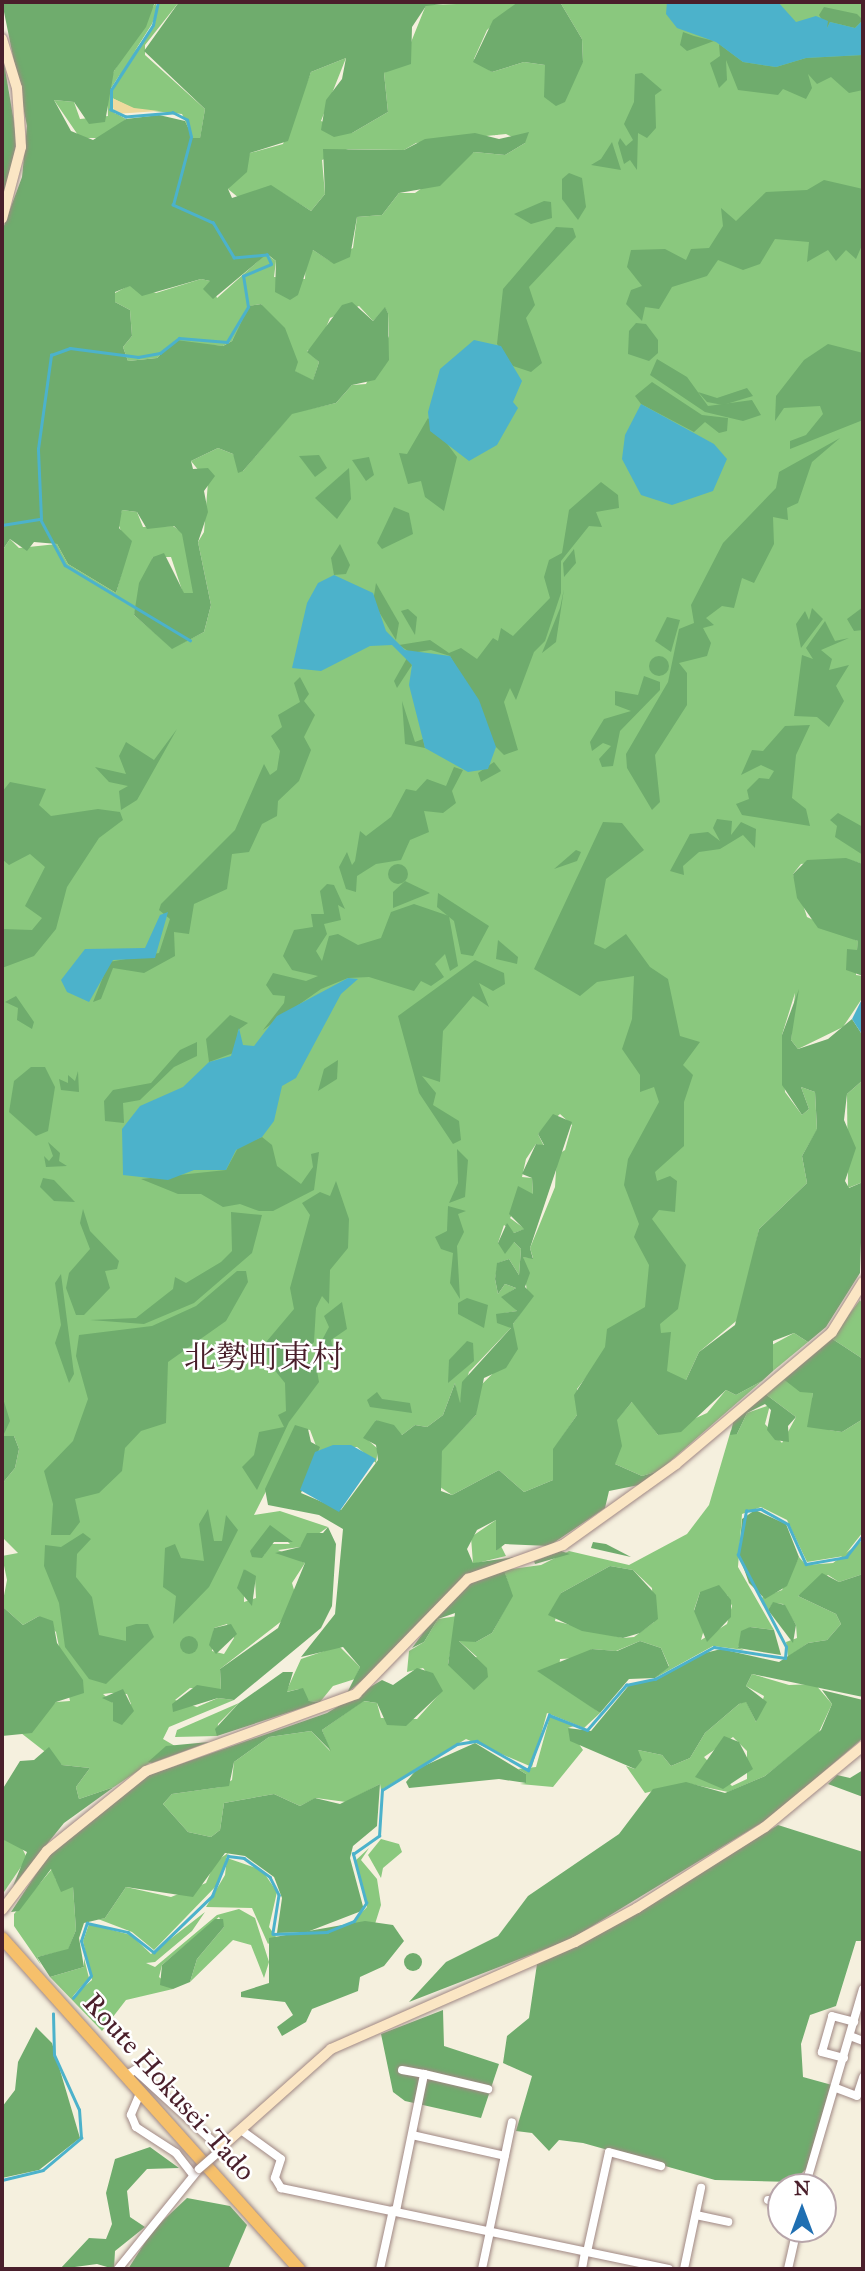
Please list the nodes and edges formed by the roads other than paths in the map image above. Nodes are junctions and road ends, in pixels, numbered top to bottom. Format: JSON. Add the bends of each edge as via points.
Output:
{"nodes":[{"id":1,"x":2,"y":39,"type":"edge"},
{"id":2,"x":2,"y":219,"type":"edge"},
{"id":3,"x":863,"y":1282,"type":"edge"},
{"id":4,"x":863,"y":1746,"type":"edge"},
{"id":5,"x":2,"y":1910,"type":"edge"},
{"id":6,"x":2,"y":1938,"type":"edge"},
{"id":7,"x":863,"y":1989,"type":"edge"},
{"id":8,"x":854,"y":2022,"type":"junction"},
{"id":9,"x":850,"y":2036,"type":"junction"},
{"id":10,"x":863,"y":2041,"type":"edge"},
{"id":11,"x":844,"y":2058,"type":"junction"},
{"id":12,"x":402,"y":2070,"type":"dead end"},
{"id":13,"x":425,"y":2074,"type":"junction"},
{"id":14,"x":127,"y":2075,"type":"junction"},
{"id":15,"x":863,"y":2077,"type":"edge"},
{"id":16,"x":836,"y":2088,"type":"junction"},
{"id":17,"x":488,"y":2089,"type":"dead end"},
{"id":18,"x":141,"y":2091,"type":"junction"},
{"id":19,"x":512,"y":2122,"type":"dead end"},
{"id":20,"x":241,"y":2130,"type":"junction"},
{"id":21,"x":412,"y":2135,"type":"junction"},
{"id":22,"x":217,"y":2152,"type":"junction"},
{"id":23,"x":505,"y":2156,"type":"junction"},
{"id":24,"x":661,"y":2166,"type":"dead end"},
{"id":25,"x":196,"y":2172,"type":"junction"},
{"id":26,"x":809,"y":2173,"type":"edge"},
{"id":27,"x":701,"y":2188,"type":"dead end"},
{"id":28,"x":394,"y":2211,"type":"junction"},
{"id":29,"x":696,"y":2215,"type":"junction"},
{"id":30,"x":728,"y":2222,"type":"dead end"},
{"id":31,"x":489,"y":2232,"type":"junction"},
{"id":32,"x":794,"y":2243,"type":"edge"},
{"id":33,"x":586,"y":2252,"type":"junction"},
{"id":34,"x":118,"y":2269,"type":"edge"},
{"id":35,"x":299,"y":2269,"type":"edge"},
{"id":36,"x":380,"y":2269,"type":"edge"},
{"id":37,"x":482,"y":2269,"type":"edge"},
{"id":38,"x":582,"y":2269,"type":"edge"},
{"id":39,"x":669,"y":2269,"type":"edge"},
{"id":40,"x":684,"y":2269,"type":"edge"},
{"id":41,"x":788,"y":2269,"type":"edge"}],
"edges":[{"from":1,"to":2,"type":"street","via":[[17,88],[21,146]]},
{"from":3,"to":5,"type":"street","via":[[832,1332],[676,1464],[563,1545],[468,1579],[356,1694],[146,1770],[47,1851]]},
{"from":4,"to":20,"type":"street","via":[[765,1827],[637,1908],[575,1942],[331,2049]]},
{"from":6,"to":14,"type":"main road","name":"Route Hokusei-Tado"},
{"from":7,"to":8,"type":"street"},
{"from":8,"to":9,"type":"street"},
{"from":8,"to":11,"type":"street","via":[[832,2016],[822,2052]]},
{"from":9,"to":10,"type":"street"},
{"from":9,"to":11,"type":"street"},
{"from":11,"to":16,"type":"street"},
{"from":12,"to":13,"type":"street"},
{"from":13,"to":17,"type":"street"},
{"from":13,"to":21,"type":"street"},
{"from":14,"to":18,"type":"main road","name":"Route Hokusei-Tado"},
{"from":14,"to":22,"type":"street","via":[[135,2070]]},
{"from":15,"to":16,"type":"street","via":[[857,2096]]},
{"from":16,"to":26,"type":"street"},
{"from":18,"to":25,"type":"street","via":[[131,2115],[136,2127]]},
{"from":18,"to":35,"type":"main road","name":"Route Hokusei-Tado"},
{"from":19,"to":23,"type":"street"},
{"from":20,"to":22,"type":"street"},
{"from":20,"to":28,"type":"street","via":[[281,2159],[275,2178],[281,2188]]},
{"from":21,"to":23,"type":"street"},
{"from":21,"to":28,"type":"street"},
{"from":22,"to":25,"type":"street","bridge":true},
{"from":23,"to":31,"type":"street"},
{"from":24,"to":33,"type":"street","via":[[609,2152]]},
{"from":25,"to":34,"type":"street"},
{"from":27,"to":29,"type":"street"},
{"from":28,"to":31,"type":"street"},
{"from":28,"to":36,"type":"street"},
{"from":29,"to":30,"type":"street"},
{"from":29,"to":40,"type":"street"},
{"from":31,"to":33,"type":"street"},
{"from":31,"to":37,"type":"street"},
{"from":32,"to":41,"type":"street"},
{"from":33,"to":38,"type":"street"},
{"from":33,"to":39,"type":"street"}]}
